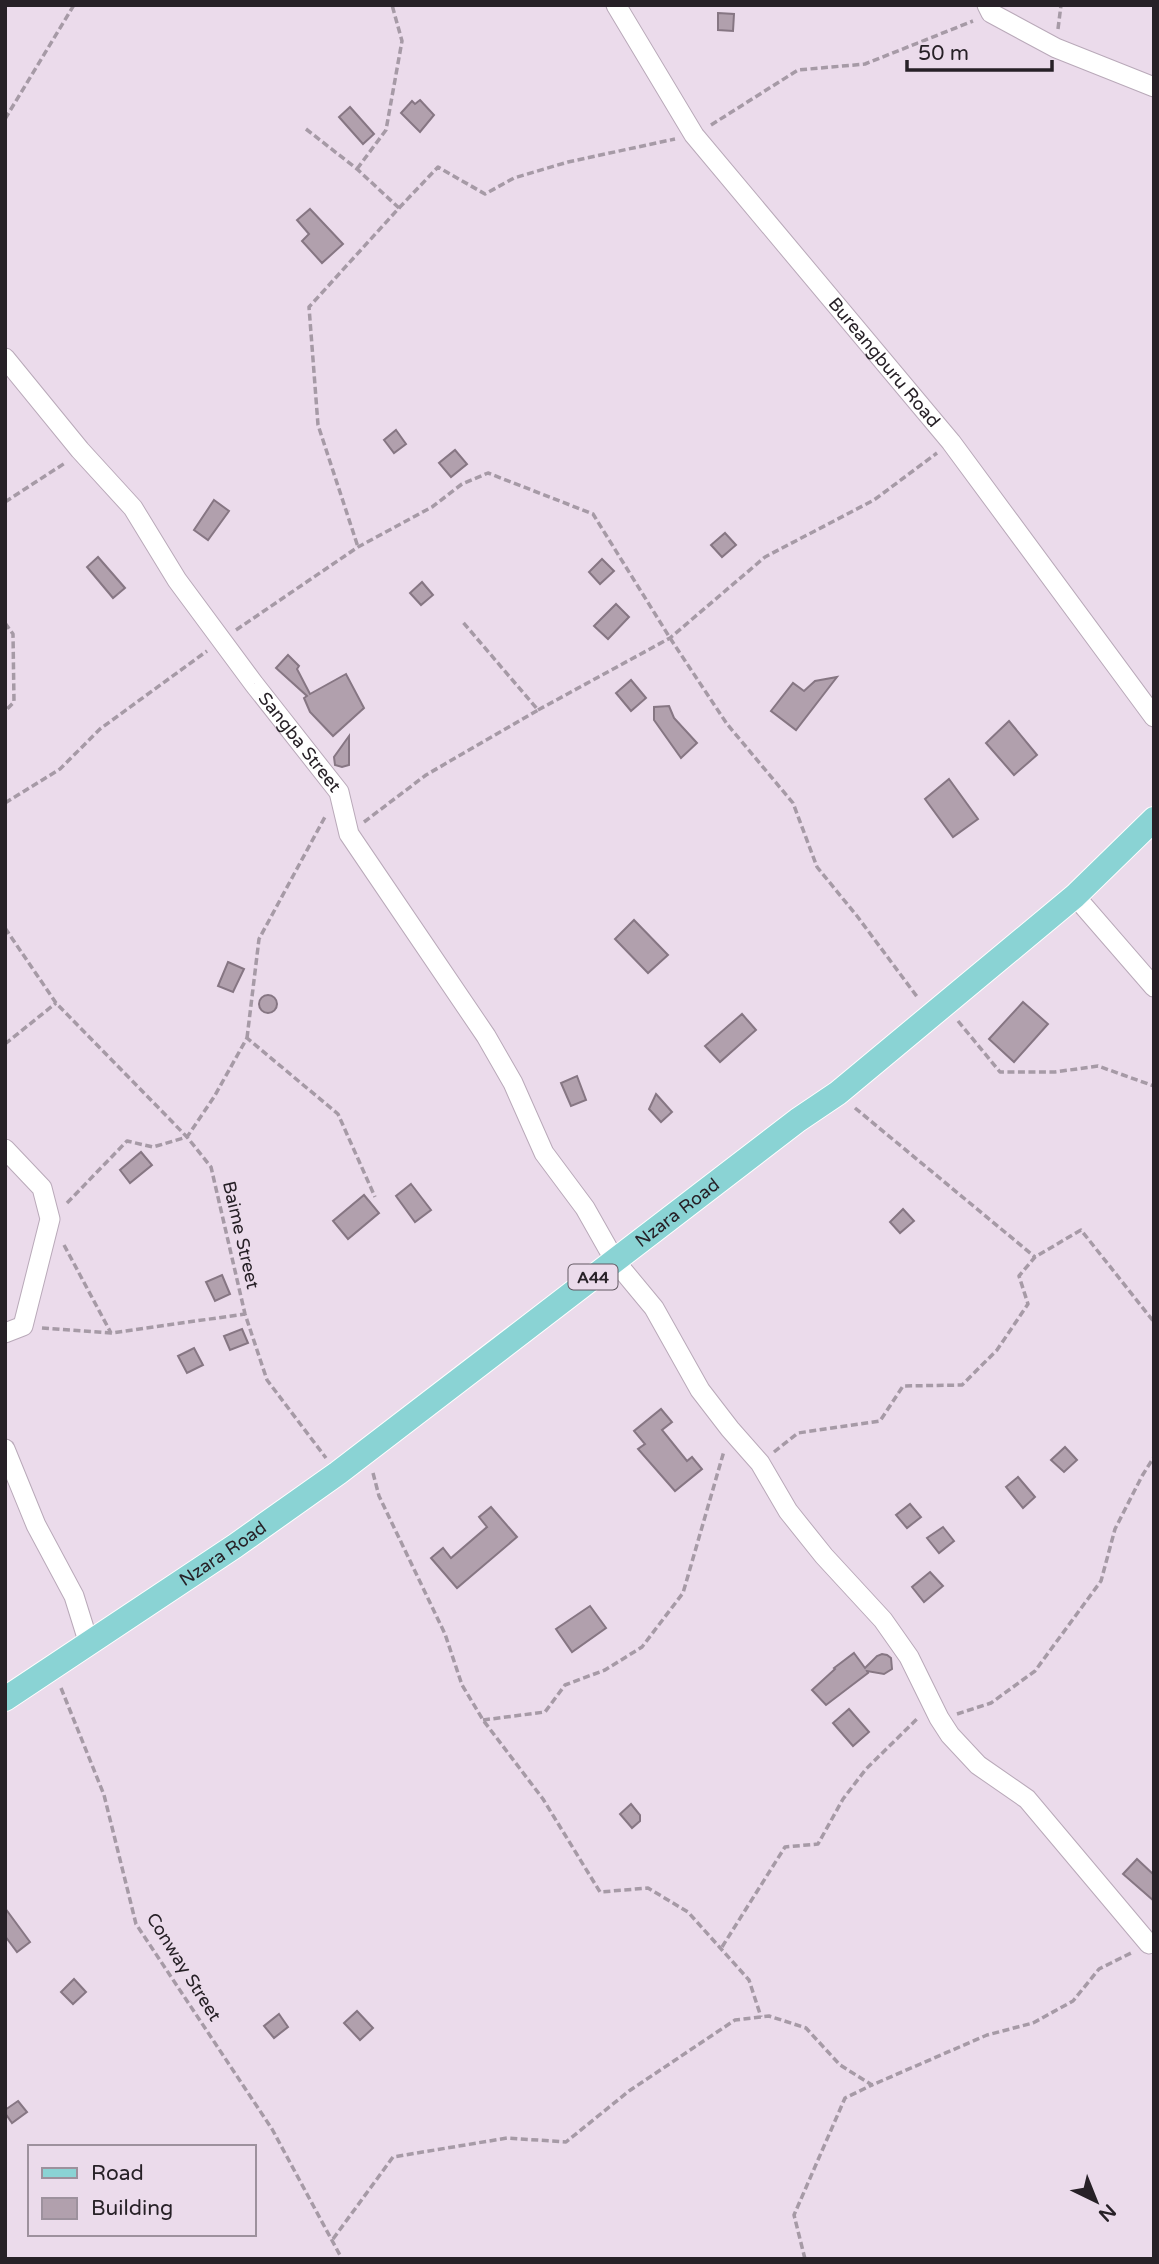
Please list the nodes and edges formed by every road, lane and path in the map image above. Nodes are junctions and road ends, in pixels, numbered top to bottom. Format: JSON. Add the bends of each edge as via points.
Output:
{"nodes":[{"id":1,"x":74,"y":5,"type":"edge"},
{"id":2,"x":393,"y":5,"type":"edge"},
{"id":3,"x":616,"y":5,"type":"edge"},
{"id":4,"x":988,"y":5,"type":"edge"},
{"id":5,"x":1154,"y":87,"type":"edge"},
{"id":6,"x":5,"y":119,"type":"edge"},
{"id":7,"x":306,"y":129,"type":"dead end"},
{"id":8,"x":357,"y":169,"type":"junction"},
{"id":9,"x":5,"y":358,"type":"edge"},
{"id":10,"x":951,"y":442,"type":"junction"},
{"id":11,"x":80,"y":450,"type":"junction"},
{"id":12,"x":5,"y":502,"type":"edge"},
{"id":13,"x":358,"y":547,"type":"junction"},
{"id":14,"x":463,"y":621,"type":"dead end"},
{"id":15,"x":5,"y":623,"type":"edge"},
{"id":16,"x":670,"y":638,"type":"junction"},
{"id":17,"x":221,"y":640,"type":"junction"},
{"id":18,"x":537,"y":710,"type":"junction"},
{"id":19,"x":5,"y":711,"type":"edge"},
{"id":20,"x":1154,"y":717,"type":"edge"},
{"id":21,"x":339,"y":792,"type":"junction"},
{"id":22,"x":5,"y":803,"type":"edge"},
{"id":23,"x":1154,"y":819,"type":"edge"},
{"id":24,"x":349,"y":834,"type":"junction"},
{"id":25,"x":1075,"y":896,"type":"junction"},
{"id":26,"x":5,"y":928,"type":"edge"},
{"id":27,"x":1154,"y":987,"type":"edge"},
{"id":28,"x":56,"y":1003,"type":"junction"},
{"id":29,"x":930,"y":1015,"type":"junction"},
{"id":30,"x":247,"y":1038,"type":"junction"},
{"id":31,"x":5,"y":1044,"type":"edge"},
{"id":32,"x":1154,"y":1087,"type":"edge"},
{"id":33,"x":838,"y":1093,"type":"junction"},
{"id":34,"x":187,"y":1137,"type":"junction"},
{"id":35,"x":5,"y":1149,"type":"edge"},
{"id":36,"x":375,"y":1197,"type":"dead end"},
{"id":37,"x":50,"y":1219,"type":"junction"},
{"id":38,"x":1035,"y":1257,"type":"junction"},
{"id":39,"x":615,"y":1261,"type":"junction"},
{"id":40,"x":245,"y":1314,"type":"junction"},
{"id":41,"x":1154,"y":1322,"type":"edge"},
{"id":42,"x":14,"y":1329,"type":"edge"},
{"id":43,"x":111,"y":1333,"type":"junction"},
{"id":44,"x":730,"y":1429,"type":"junction"},
{"id":45,"x":5,"y":1449,"type":"edge"},
{"id":46,"x":366,"y":1451,"type":"junction"},
{"id":47,"x":760,"y":1463,"type":"junction"},
{"id":48,"x":338,"y":1473,"type":"junction"},
{"id":49,"x":89,"y":1644,"type":"junction"},
{"id":50,"x":52,"y":1667,"type":"junction"},
{"id":51,"x":5,"y":1699,"type":"edge"},
{"id":52,"x":483,"y":1720,"type":"junction"},
{"id":53,"x":1149,"y":1944,"type":"joint"},
{"id":54,"x":761,"y":2017,"type":"junction"},
{"id":55,"x":872,"y":2085,"type":"junction"},
{"id":56,"x":332,"y":2239,"type":"junction"},
{"id":57,"x":342,"y":2259,"type":"edge"},
{"id":58,"x":805,"y":2259,"type":"edge"}],
"edges":[{"from":1,"to":6,"type":"path"},
{"from":2,"to":8,"type":"path","via":[[402,41],[386,130]]},
{"from":3,"to":10,"type":"street","name":"Bureangburu Road","via":[[694,135]]},
{"from":4,"to":5,"type":"street","via":[[991,13],[1056,48]]},
{"from":7,"to":8,"type":"path"},
{"from":8,"to":13,"type":"path","via":[[399,208],[309,307],[318,425]]},
{"from":9,"to":11,"type":"street","name":"Sangba Street"},
{"from":10,"to":16,"type":"path","via":[[874,500],[765,557]]},
{"from":10,"to":20,"type":"street","name":"Bureangburu Road"},
{"from":11,"to":12,"type":"path"},
{"from":11,"to":17,"type":"street","name":"Sangba Street","via":[[133,508]]},
{"from":13,"to":16,"type":"path","via":[[488,473],[593,514]]},
{"from":13,"to":17,"type":"path"},
{"from":14,"to":18,"type":"path"},
{"from":15,"to":19,"type":"path","via":[[13,634],[13,702]]},
{"from":16,"to":18,"type":"path"},
{"from":16,"to":29,"type":"path","via":[[727,724],[793,803],[817,867]]},
{"from":17,"to":21,"type":"street","name":"Sangba Street"},
{"from":17,"to":22,"type":"path","via":[[100,729],[60,769]]},
{"from":18,"to":24,"type":"path","via":[[426,775]]},
{"from":21,"to":24,"type":"street","name":"Sangba Street"},
{"from":21,"to":30,"type":"path","via":[[259,939]]},
{"from":23,"to":25,"type":"main road","name":"Nzara Road","number":"A44"},
{"from":24,"to":39,"type":"street","name":"Sangba Street","via":[[486,1036],[544,1153],[585,1208]]},
{"from":25,"to":27,"type":"street"},
{"from":25,"to":29,"type":"main road","name":"Nzara Road","number":"A44"},
{"from":26,"to":28,"type":"path","name":"Baime Street"},
{"from":28,"to":31,"type":"path"},
{"from":28,"to":34,"type":"path","name":"Baime Street"},
{"from":29,"to":32,"type":"path","via":[[957,1019],[1000,1072],[1098,1066]]},
{"from":29,"to":33,"type":"main road","name":"Nzara Road","number":"A44"},
{"from":30,"to":34,"type":"path"},
{"from":30,"to":36,"type":"path","via":[[338,1114]]},
{"from":33,"to":38,"type":"path"},
{"from":33,"to":39,"type":"main road","name":"Nzara Road","number":"A44"},
{"from":34,"to":37,"type":"path","via":[[153,1147],[127,1141]]},
{"from":34,"to":40,"type":"path","name":"Baime Street","via":[[211,1167]]},
{"from":35,"to":37,"type":"street","via":[[42,1188]]},
{"from":37,"to":42,"type":"street"},
{"from":37,"to":43,"type":"path"},
{"from":38,"to":41,"type":"path","via":[[1082,1230]]},
{"from":38,"to":47,"type":"path","via":[[1019,1276],[1028,1304],[997,1350],[962,1385],[903,1387],[880,1421],[798,1433]]},
{"from":39,"to":44,"type":"street","name":"Sangba Street","via":[[654,1308],[700,1390]]},
{"from":39,"to":46,"type":"main road","name":"Nzara Road","number":"A44"},
{"from":40,"to":43,"type":"path"},
{"from":40,"to":48,"type":"path","name":"Baime Street","via":[[267,1381]]},
{"from":42,"to":43,"type":"path"},
{"from":44,"to":47,"type":"street","name":"Sangba Street"},
{"from":44,"to":52,"type":"path","via":[[683,1593],[642,1647],[605,1670],[565,1685],[545,1712]]},
{"from":45,"to":49,"type":"street","via":[[36,1525],[74,1596]]},
{"from":46,"to":48,"type":"main road","name":"Nzara Road","number":"A44"},
{"from":46,"to":52,"type":"path","via":[[379,1496],[444,1634],[462,1685]]},
{"from":47,"to":53,"type":"street","name":"Sangba Street","via":[[789,1511],[909,1657],[950,1735],[978,1765],[1027,1799]]},
{"from":48,"to":49,"type":"main road","name":"Nzara Road","number":"A44"},
{"from":49,"to":50,"type":"main road","name":"Nzara Road","number":"A44"},
{"from":50,"to":51,"type":"main road","name":"Nzara Road","number":"A44"},
{"from":50,"to":56,"type":"path","name":"Conway Street","via":[[104,1795],[136,1923],[272,2129]]},
{"from":52,"to":54,"type":"path","via":[[543,1799],[600,1892],[648,1888],[688,1912],[749,1980]]},
{"from":53,"to":55,"type":"path","via":[[1099,1969],[1073,2001],[1033,2023],[987,2035]]},
{"from":54,"to":55,"type":"path","via":[[806,2028],[840,2064]]},
{"from":54,"to":56,"type":"path","via":[[735,2020],[629,2091],[566,2142],[507,2138],[393,2157]]},
{"from":55,"to":58,"type":"path","via":[[845,2098],[794,2215]]},
{"from":56,"to":57,"type":"path","name":"Conway Street"}]}
